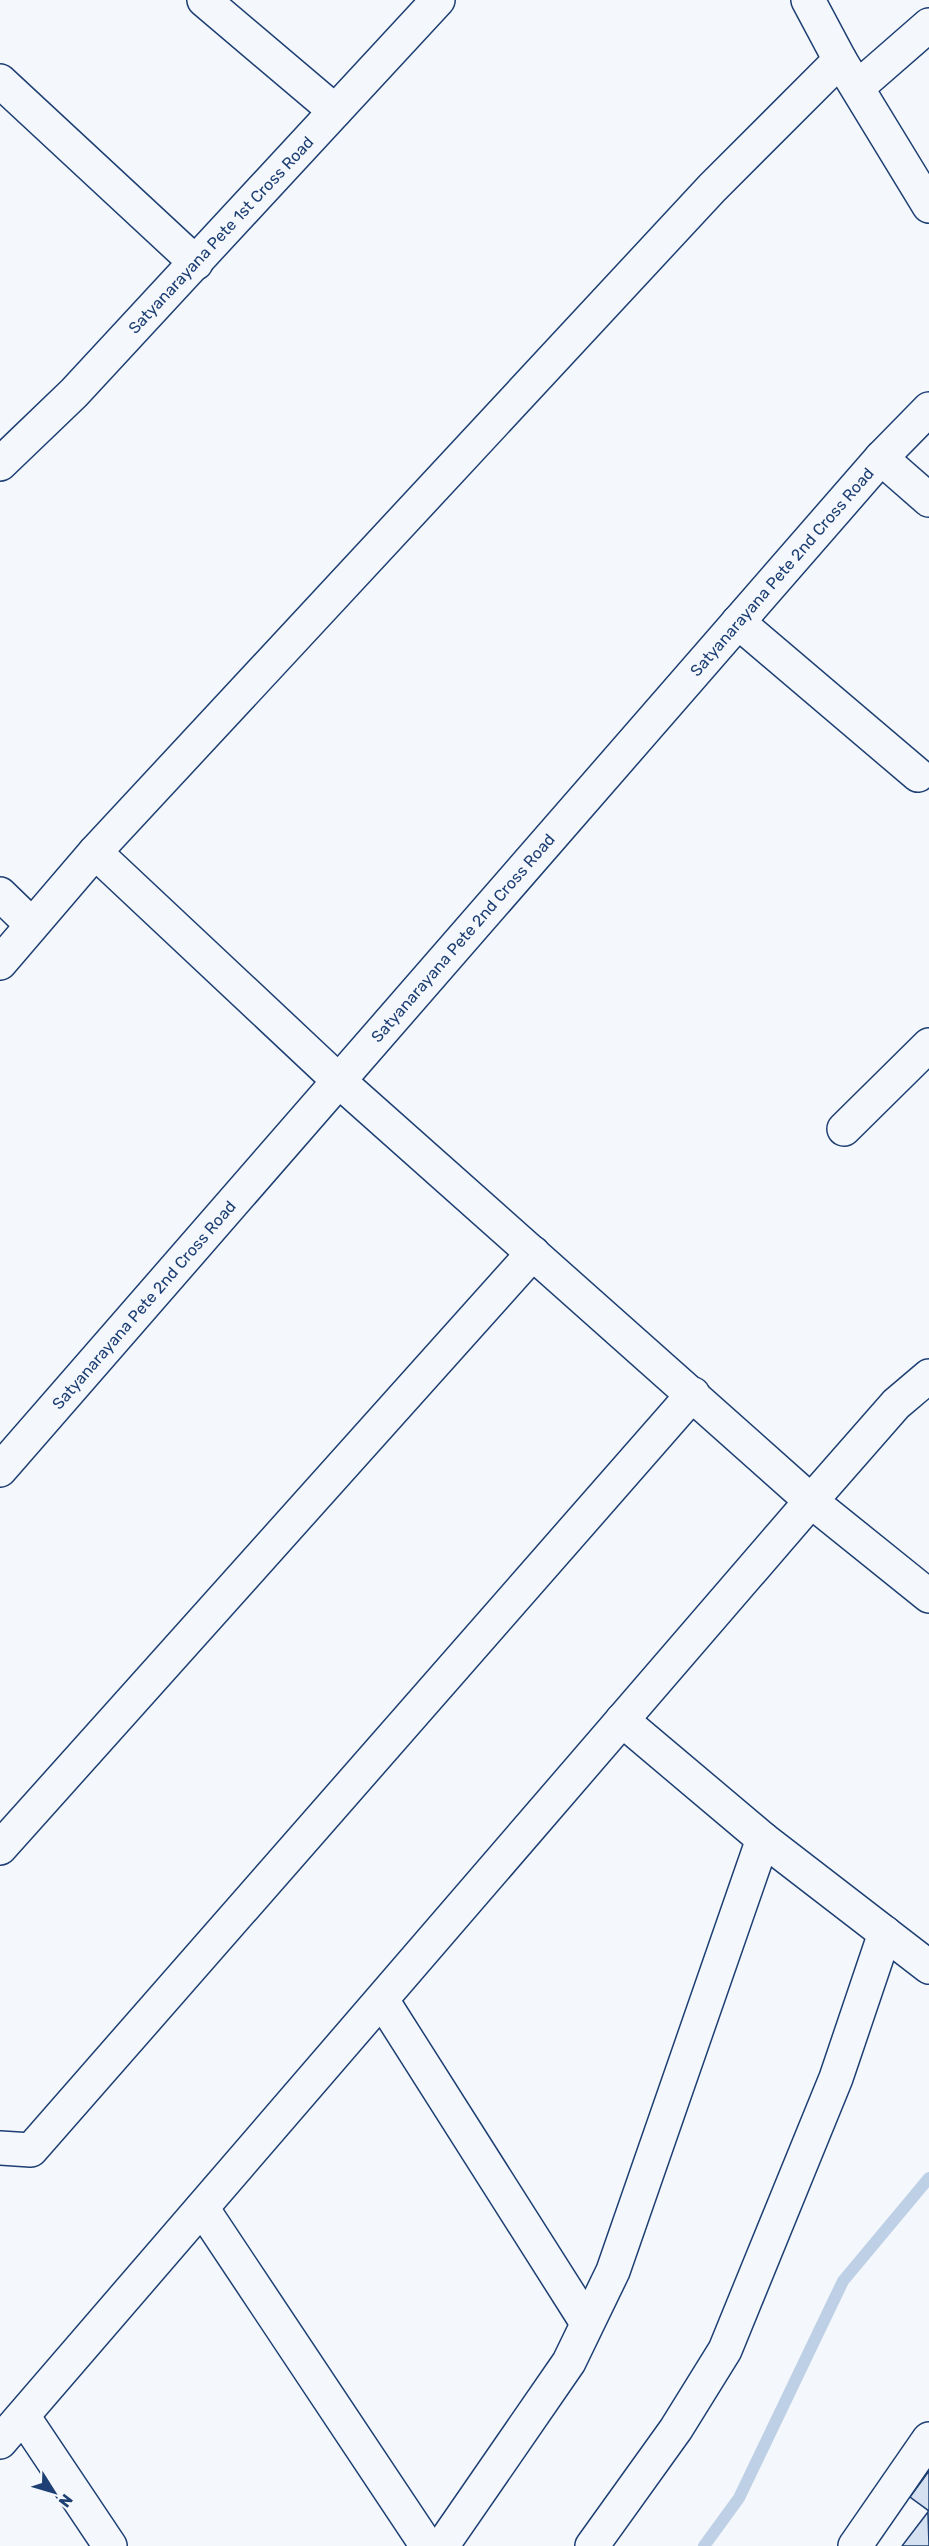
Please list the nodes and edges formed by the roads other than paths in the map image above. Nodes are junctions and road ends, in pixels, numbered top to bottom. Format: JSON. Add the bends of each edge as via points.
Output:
{"nodes":[{"id":1,"x":204,"y":0,"type":"edge"},
{"id":2,"x":438,"y":0,"type":"edge"},
{"id":3,"x":808,"y":0,"type":"edge"},
{"id":4,"x":929,"y":25,"type":"edge"},
{"id":5,"x":840,"y":60,"type":"junction"},
{"id":6,"x":0,"y":81,"type":"edge"},
{"id":7,"x":858,"y":87,"type":"junction"},
{"id":8,"x":335,"y":111,"type":"junction"},
{"id":9,"x":929,"y":206,"type":"edge"},
{"id":10,"x":195,"y":263,"type":"junction"},
{"id":11,"x":929,"y":409,"type":"edge"},
{"id":12,"x":881,"y":458,"type":"junction"},
{"id":13,"x":0,"y":464,"type":"edge"},
{"id":14,"x":929,"y":500,"type":"edge"},
{"id":15,"x":738,"y":622,"type":"junction"},
{"id":16,"x":918,"y":775,"type":"dead end"},
{"id":17,"x":95,"y":852,"type":"junction"},
{"id":18,"x":0,"y":894,"type":"edge"},
{"id":19,"x":32,"y":925,"type":"junction"},
{"id":20,"x":0,"y":963,"type":"edge"},
{"id":21,"x":929,"y":1045,"type":"edge"},
{"id":22,"x":339,"y":1081,"type":"junction"},
{"id":23,"x":844,"y":1129,"type":"dead end"},
{"id":24,"x":533,"y":1253,"type":"junction"},
{"id":25,"x":929,"y":1376,"type":"edge"},
{"id":26,"x":693,"y":1394,"type":"junction"},
{"id":27,"x":0,"y":1470,"type":"edge"},
{"id":28,"x":811,"y":1501,"type":"junction"},
{"id":29,"x":929,"y":1596,"type":"edge"},
{"id":30,"x":622,"y":1720,"type":"junction"},
{"id":31,"x":763,"y":1839,"type":"junction"},
{"id":32,"x":0,"y":1848,"type":"edge"},
{"id":33,"x":885,"y":1933,"type":"junction"},
{"id":34,"x":929,"y":1966,"type":"edge"},
{"id":35,"x":382,"y":2000,"type":"junction"},
{"id":36,"x":0,"y":2148,"type":"edge"},
{"id":37,"x":202,"y":2208,"type":"junction"},
{"id":38,"x":587,"y":2323,"type":"junction"},
{"id":39,"x":23,"y":2416,"type":"junction"},
{"id":40,"x":929,"y":2439,"type":"edge"},
{"id":41,"x":0,"y":2442,"type":"edge"},
{"id":42,"x":110,"y":2546,"type":"edge"},
{"id":43,"x":427,"y":2546,"type":"edge"},
{"id":44,"x":442,"y":2546,"type":"edge"},
{"id":45,"x":592,"y":2546,"type":"edge"},
{"id":46,"x":855,"y":2546,"type":"edge"}],
"edges":[{"from":1,"to":8,"type":"street"},
{"from":2,"to":8,"type":"street","name":"Satyanarayana Pete 1st Cross Road"},
{"from":3,"to":5,"type":"street"},
{"from":4,"to":7,"type":"street"},
{"from":5,"to":7,"type":"street"},
{"from":5,"to":17,"type":"street","via":[[704,196]]},
{"from":6,"to":10,"type":"street"},
{"from":7,"to":9,"type":"street"},
{"from":8,"to":10,"type":"street","name":"Satyanarayana Pete 1st Cross Road"},
{"from":10,"to":13,"type":"street","name":"Satyanarayana Pete 1st Cross Road","via":[[74,393]]},
{"from":11,"to":12,"type":"street","name":"Satyanarayana Pete 2nd Cross Road"},
{"from":12,"to":14,"type":"street"},
{"from":12,"to":15,"type":"street","name":"Satyanarayana Pete 2nd Cross Road"},
{"from":15,"to":16,"type":"street"},
{"from":15,"to":22,"type":"street","name":"Satyanarayana Pete 2nd Cross Road"},
{"from":17,"to":19,"type":"street"},
{"from":17,"to":22,"type":"street"},
{"from":18,"to":19,"type":"street"},
{"from":19,"to":20,"type":"street"},
{"from":21,"to":23,"type":"street"},
{"from":22,"to":24,"type":"street"},
{"from":22,"to":27,"type":"street","name":"Satyanarayana Pete 2nd Cross Road"},
{"from":24,"to":26,"type":"street"},
{"from":24,"to":32,"type":"street"},
{"from":25,"to":28,"type":"street","via":[[896,1404]]},
{"from":26,"to":28,"type":"street"},
{"from":26,"to":36,"type":"street","via":[[31,2150]]},
{"from":28,"to":29,"type":"street"},
{"from":28,"to":30,"type":"street"},
{"from":30,"to":31,"type":"street"},
{"from":30,"to":35,"type":"street"},
{"from":31,"to":33,"type":"street"},
{"from":31,"to":38,"type":"street","via":[[613,2271]]},
{"from":33,"to":34,"type":"street"},
{"from":33,"to":45,"type":"street","via":[[836,2078],[725,2350],[676,2429]]},
{"from":35,"to":37,"type":"street"},
{"from":35,"to":38,"type":"street"},
{"from":37,"to":39,"type":"street"},
{"from":37,"to":43,"type":"street"},
{"from":38,"to":44,"type":"street","via":[[569,2362]]},
{"from":39,"to":41,"type":"street"},
{"from":39,"to":42,"type":"street"},
{"from":40,"to":46,"type":"street"}]}
